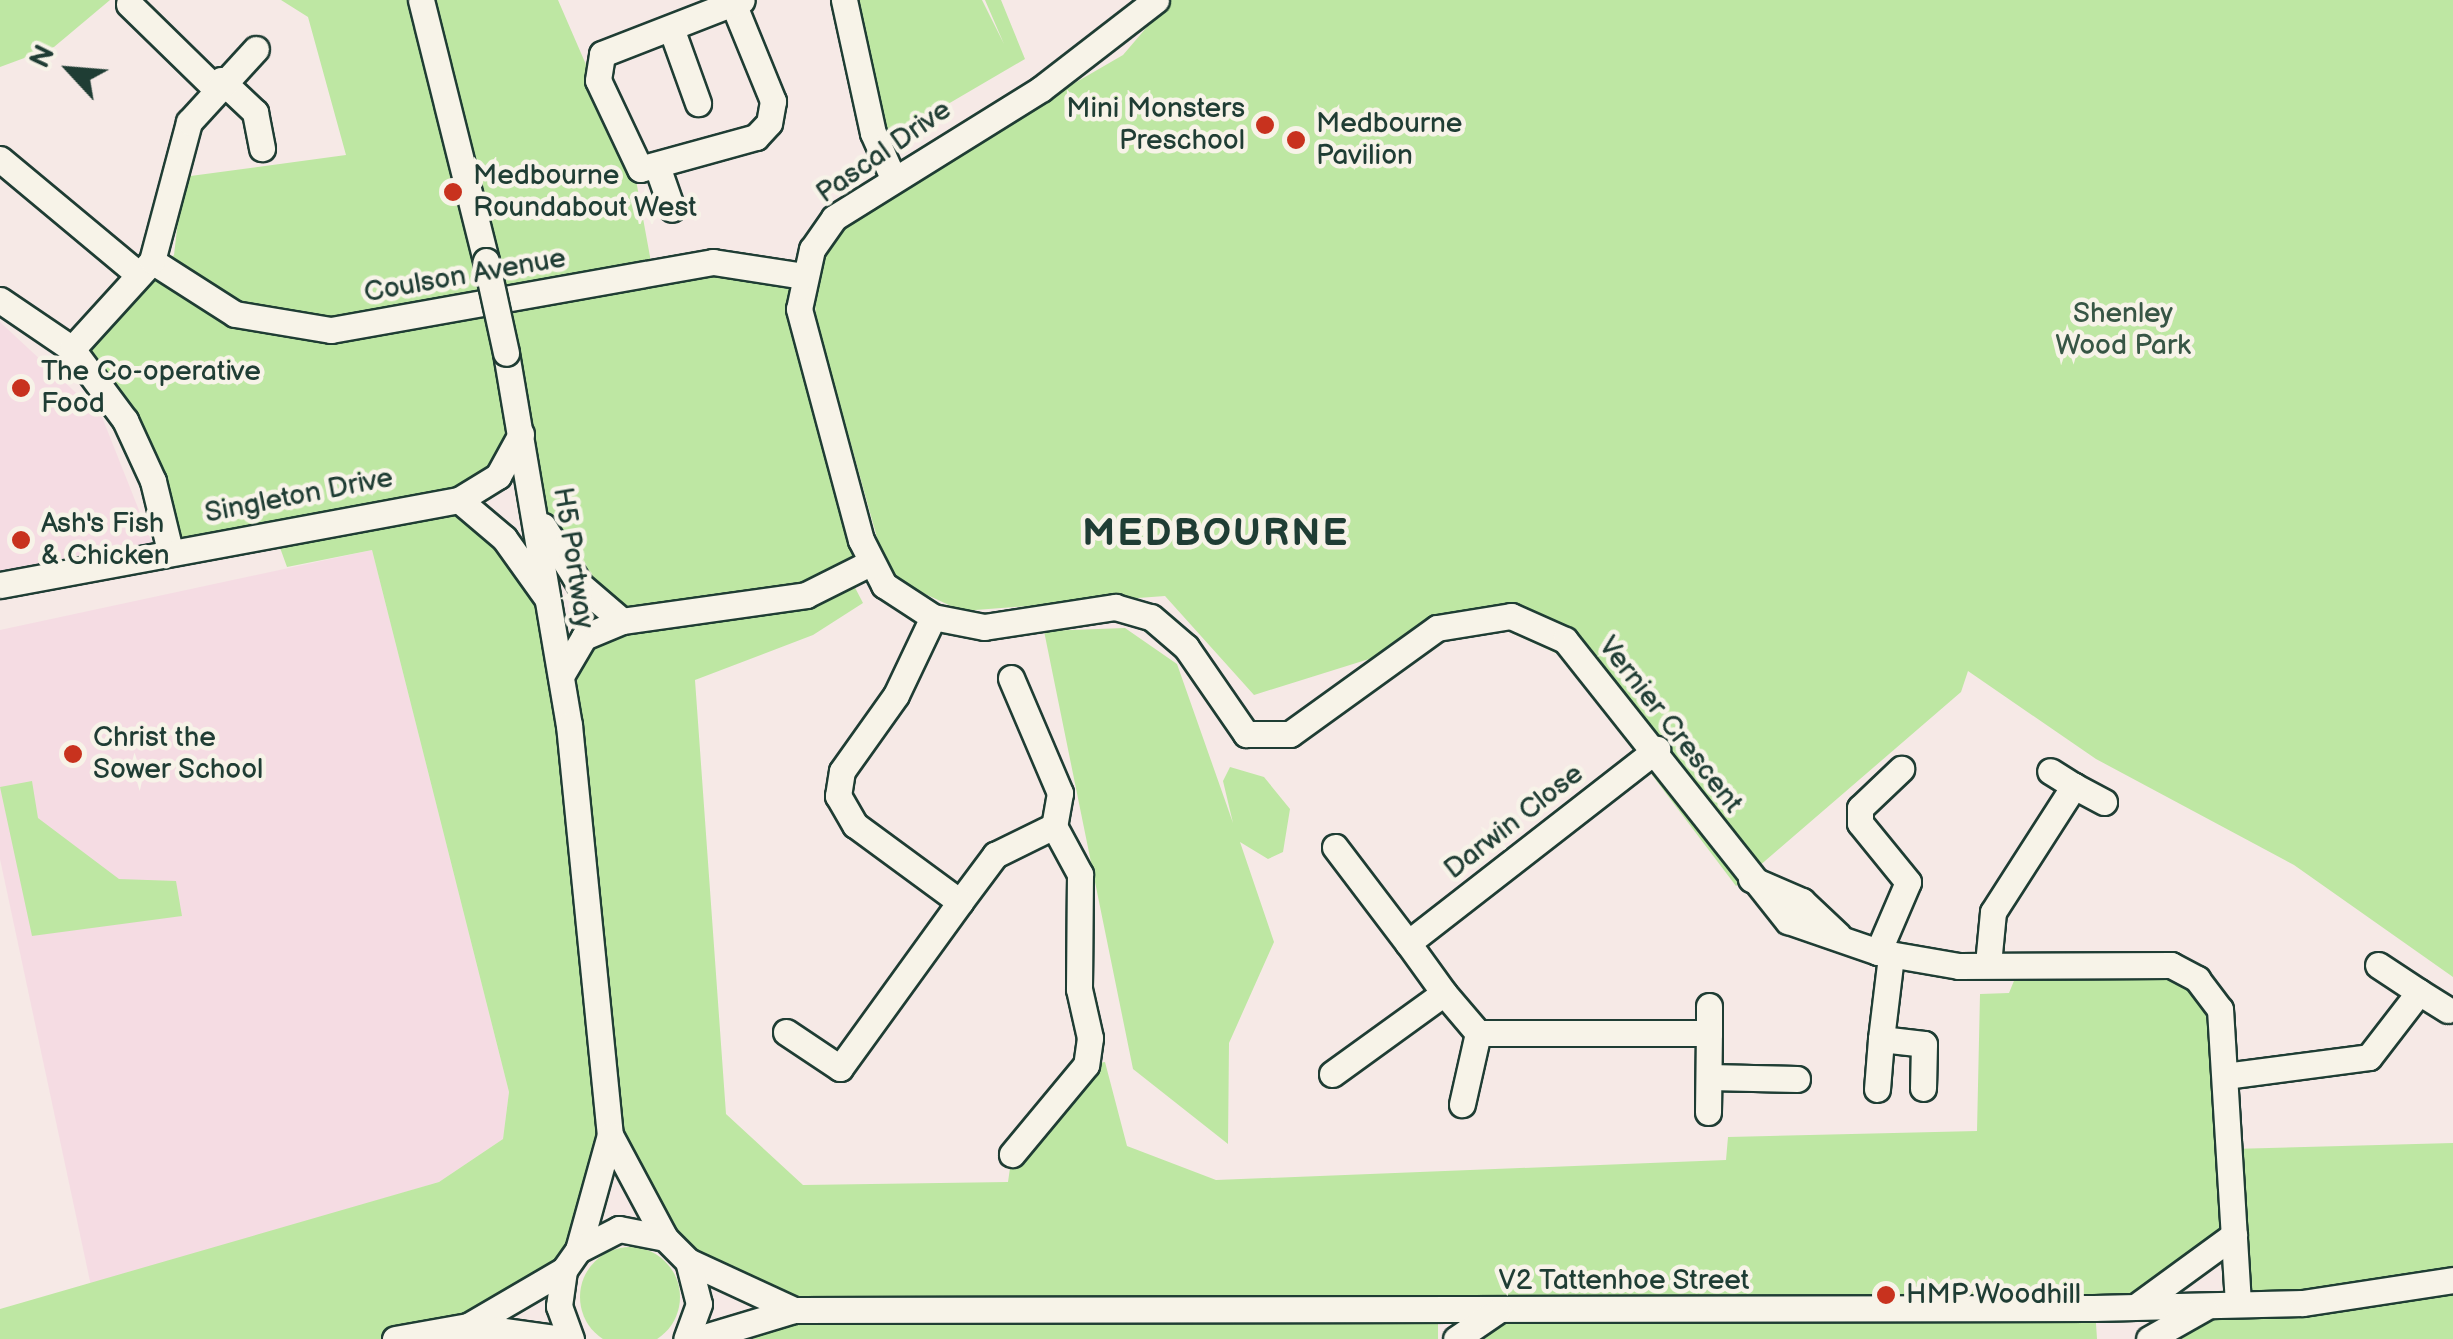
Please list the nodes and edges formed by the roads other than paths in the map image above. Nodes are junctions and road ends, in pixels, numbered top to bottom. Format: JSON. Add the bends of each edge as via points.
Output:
{"nodes":[{"id":1,"x":420,"y":0,"type":"edge"},
{"id":2,"x":844,"y":0,"type":"edge"},
{"id":3,"x":1133,"y":0,"type":"edge"},
{"id":4,"x":1156,"y":0,"type":"edge"},
{"id":5,"x":736,"y":1,"type":"edge"},
{"id":6,"x":129,"y":4,"type":"dead end"},
{"id":7,"x":670,"y":28,"type":"junction"},
{"id":8,"x":1120,"y":34,"type":"junction"},
{"id":9,"x":256,"y":49,"type":"dead end"},
{"id":10,"x":218,"y":84,"type":"junction"},
{"id":11,"x":698,"y":103,"type":"dead end"},
{"id":12,"x":262,"y":148,"type":"dead end"},
{"id":13,"x":0,"y":158,"type":"edge"},
{"id":14,"x":658,"y":168,"type":"junction"},
{"id":15,"x":893,"y":178,"type":"junction"},
{"id":16,"x":672,"y":210,"type":"dead end"},
{"id":17,"x":145,"y":268,"type":"junction"},
{"id":18,"x":802,"y":276,"type":"junction"},
{"id":19,"x":0,"y":300,"type":"edge"},
{"id":20,"x":72,"y":350,"type":"junction"},
{"id":21,"x":521,"y":434,"type":"junction"},
{"id":22,"x":459,"y":500,"type":"junction"},
{"id":23,"x":536,"y":515,"type":"junction"},
{"id":24,"x":170,"y":551,"type":"junction"},
{"id":25,"x":870,"y":563,"type":"junction"},
{"id":26,"x":0,"y":585,"type":"edge"},
{"id":27,"x":550,"y":602,"type":"junction"},
{"id":28,"x":933,"y":617,"type":"junction"},
{"id":29,"x":622,"y":622,"type":"junction"},
{"id":30,"x":561,"y":676,"type":"junction"},
{"id":31,"x":1012,"y":678,"type":"dead end"},
{"id":32,"x":1656,"y":749,"type":"junction"},
{"id":33,"x":1901,"y":769,"type":"dead end"},
{"id":34,"x":2050,"y":771,"type":"dead end"},
{"id":35,"x":2074,"y":786,"type":"junction"},
{"id":36,"x":2104,"y":802,"type":"dead end"},
{"id":37,"x":1054,"y":826,"type":"junction"},
{"id":38,"x":1335,"y":846,"type":"dead end"},
{"id":39,"x":960,"y":902,"type":"junction"},
{"id":40,"x":1408,"y":943,"type":"junction"},
{"id":41,"x":1884,"y":954,"type":"junction"},
{"id":42,"x":1988,"y":964,"type":"junction"},
{"id":43,"x":2378,"y":965,"type":"dead end"},
{"id":44,"x":2420,"y":992,"type":"junction"},
{"id":45,"x":1444,"y":993,"type":"junction"},
{"id":46,"x":1710,"y":1006,"type":"dead end"},
{"id":47,"x":2448,"y":1010,"type":"dead end"},
{"id":48,"x":786,"y":1032,"type":"dead end"},
{"id":49,"x":1478,"y":1033,"type":"junction"},
{"id":50,"x":1709,"y":1033,"type":"junction"},
{"id":51,"x":1881,"y":1038,"type":"junction"},
{"id":52,"x":1332,"y":1074,"type":"dead end"},
{"id":53,"x":2226,"y":1076,"type":"junction"},
{"id":54,"x":1709,"y":1077,"type":"junction"},
{"id":55,"x":1797,"y":1079,"type":"dead end"},
{"id":56,"x":1923,"y":1088,"type":"dead end"},
{"id":57,"x":1877,"y":1090,"type":"dead end"},
{"id":58,"x":1462,"y":1104,"type":"dead end"},
{"id":59,"x":1708,"y":1112,"type":"dead end"},
{"id":60,"x":610,"y":1135,"type":"junction"},
{"id":61,"x":1012,"y":1154,"type":"dead end"},
{"id":62,"x":2234,"y":1235,"type":"junction"},
{"id":63,"x":664,"y":1238,"type":"junction"},
{"id":64,"x":571,"y":1260,"type":"junction"},
{"id":65,"x":688,"y":1261,"type":"junction"},
{"id":66,"x":2453,"y":1280,"type":"edge"},
{"id":67,"x":2238,"y":1303,"type":"junction"},
{"id":68,"x":2208,"y":1305,"type":"junction"},
{"id":69,"x":2133,"y":1307,"type":"junction"},
{"id":70,"x":794,"y":1310,"type":"junction"},
{"id":71,"x":1497,"y":1311,"type":"junction"},
{"id":72,"x":1437,"y":1312,"type":"junction"},
{"id":73,"x":468,"y":1326,"type":"junction"},
{"id":74,"x":401,"y":1338,"type":"edge"},
{"id":75,"x":562,"y":1339,"type":"edge"},
{"id":76,"x":572,"y":1339,"type":"edge"},
{"id":77,"x":686,"y":1339,"type":"edge"},
{"id":78,"x":698,"y":1339,"type":"edge"},
{"id":79,"x":1438,"y":1339,"type":"edge"},
{"id":80,"x":1456,"y":1339,"type":"edge"},
{"id":81,"x":2150,"y":1339,"type":"edge"}],
"edges":[{"from":1,"to":21,"type":"street","name":"H5 Portway","bridge":true,"via":[[486,261]]},
{"from":2,"to":15,"type":"street","via":[[873,133]]},
{"from":3,"to":8,"type":"street"},
{"from":4,"to":8,"type":"street","name":"Pascal Drive"},
{"from":5,"to":7,"type":"street"},
{"from":5,"to":14,"type":"street","via":[[772,101],[769,122],[756,136]]},
{"from":6,"to":10,"type":"street"},
{"from":7,"to":11,"type":"street"},
{"from":7,"to":14,"type":"street","via":[[602,54],[598,80],[632,160]]},
{"from":8,"to":15,"type":"street","name":"Pascal Drive"},
{"from":9,"to":10,"type":"street"},
{"from":10,"to":12,"type":"street","via":[[254,112]]},
{"from":10,"to":17,"type":"street","via":[[189,122]]},
{"from":13,"to":17,"type":"street","name":"Coulson Avenue"},
{"from":14,"to":16,"type":"street"},
{"from":15,"to":18,"type":"street","name":"Pascal Drive","via":[[834,218]]},
{"from":17,"to":18,"type":"street","name":"Coulson Avenue","via":[[235,314],[331,330],[713,262]]},
{"from":17,"to":20,"type":"street"},
{"from":18,"to":25,"type":"street","via":[[799,309]]},
{"from":19,"to":20,"type":"street"},
{"from":20,"to":24,"type":"street","via":[[140,447]]},
{"from":21,"to":22,"type":"street","name":"Singleton Drive","via":[[498,476]]},
{"from":21,"to":23,"type":"street","name":"H5 Portway"},
{"from":22,"to":24,"type":"street","name":"Singleton Drive"},
{"from":22,"to":27,"type":"street","via":[[504,538]]},
{"from":23,"to":27,"type":"street","name":"H5 Portway"},
{"from":23,"to":29,"type":"street","via":[[580,585]]},
{"from":24,"to":26,"type":"street","name":"Singleton Drive"},
{"from":25,"to":28,"type":"street","name":"Vernier Crescent","via":[[900,600]]},
{"from":25,"to":29,"type":"street","via":[[806,594]]},
{"from":27,"to":30,"type":"street","name":"H5 Portway"},
{"from":28,"to":32,"type":"street","name":"Vernier Crescent","via":[[984,626],[1115,607],[1152,617],[1186,647],[1216,704],[1246,734],[1290,734],[1437,628],[1511,616],[1566,640]]},
{"from":28,"to":39,"type":"street","via":[[896,695],[842,771],[838,796],[856,825]]},
{"from":29,"to":30,"type":"street","via":[[584,637]]},
{"from":30,"to":60,"type":"street","name":"H5 Portway"},
{"from":31,"to":37,"type":"street","via":[[1060,793]]},
{"from":32,"to":40,"type":"street","name":"Darwin Close"},
{"from":32,"to":41,"type":"street","name":"Vernier Crescent","via":[[1750,879],[1788,920]]},
{"from":33,"to":41,"type":"street","via":[[1860,808],[1860,823],[1908,882]]},
{"from":34,"to":35,"type":"street"},
{"from":35,"to":36,"type":"street"},
{"from":35,"to":42,"type":"street","via":[[1993,912]]},
{"from":37,"to":39,"type":"street","via":[[995,855]]},
{"from":37,"to":61,"type":"street","via":[[1080,874],[1079,989],[1090,1038],[1086,1065]]},
{"from":38,"to":40,"type":"street"},
{"from":39,"to":48,"type":"street","via":[[840,1068]]},
{"from":40,"to":45,"type":"street"},
{"from":41,"to":42,"type":"street","name":"Vernier Crescent"},
{"from":41,"to":51,"type":"street"},
{"from":42,"to":53,"type":"street","name":"Vernier Crescent","via":[[2180,968],[2220,1009]]},
{"from":43,"to":44,"type":"street"},
{"from":44,"to":47,"type":"street"},
{"from":44,"to":53,"type":"street","via":[[2369,1057]]},
{"from":45,"to":49,"type":"street"},
{"from":45,"to":52,"type":"street"},
{"from":46,"to":50,"type":"street"},
{"from":49,"to":50,"type":"street"},
{"from":49,"to":58,"type":"street"},
{"from":50,"to":54,"type":"street"},
{"from":51,"to":56,"type":"street","via":[[1924,1044]]},
{"from":51,"to":57,"type":"street"},
{"from":53,"to":62,"type":"street","name":"Vernier Crescent"},
{"from":54,"to":55,"type":"street"},
{"from":54,"to":59,"type":"street"},
{"from":60,"to":63,"type":"street","name":"H5 Portway"},
{"from":60,"to":64,"type":"street","name":"H5 Portway"},
{"from":62,"to":67,"type":"street","name":"Vernier Crescent"},
{"from":62,"to":69,"type":"street"},
{"from":63,"to":64,"type":"street","via":[[619,1229]]},
{"from":63,"to":65,"type":"street","name":"H5 Portway"},
{"from":64,"to":73,"type":"street"},
{"from":64,"to":76,"type":"street","name":"H5 Portway","via":[[559,1306]]},
{"from":65,"to":70,"type":"street","name":"V2 Tattenhoe Street"},
{"from":65,"to":77,"type":"street","via":[[700,1304]]},
{"from":66,"to":67,"type":"street","name":"V2 Tattenhoe Street"},
{"from":67,"to":68,"type":"street","name":"V2 Tattenhoe Street"},
{"from":68,"to":69,"type":"street","name":"V2 Tattenhoe Street"},
{"from":68,"to":81,"type":"street"},
{"from":69,"to":71,"type":"street","name":"V2 Tattenhoe Street"},
{"from":70,"to":72,"type":"street","name":"V2 Tattenhoe Street"},
{"from":70,"to":78,"type":"street","name":"V2 Tattenhoe Street"},
{"from":71,"to":72,"type":"street","name":"V2 Tattenhoe Street"},
{"from":71,"to":80,"type":"street"},
{"from":72,"to":79,"type":"street"},
{"from":73,"to":74,"type":"street"},
{"from":73,"to":75,"type":"street"}]}
